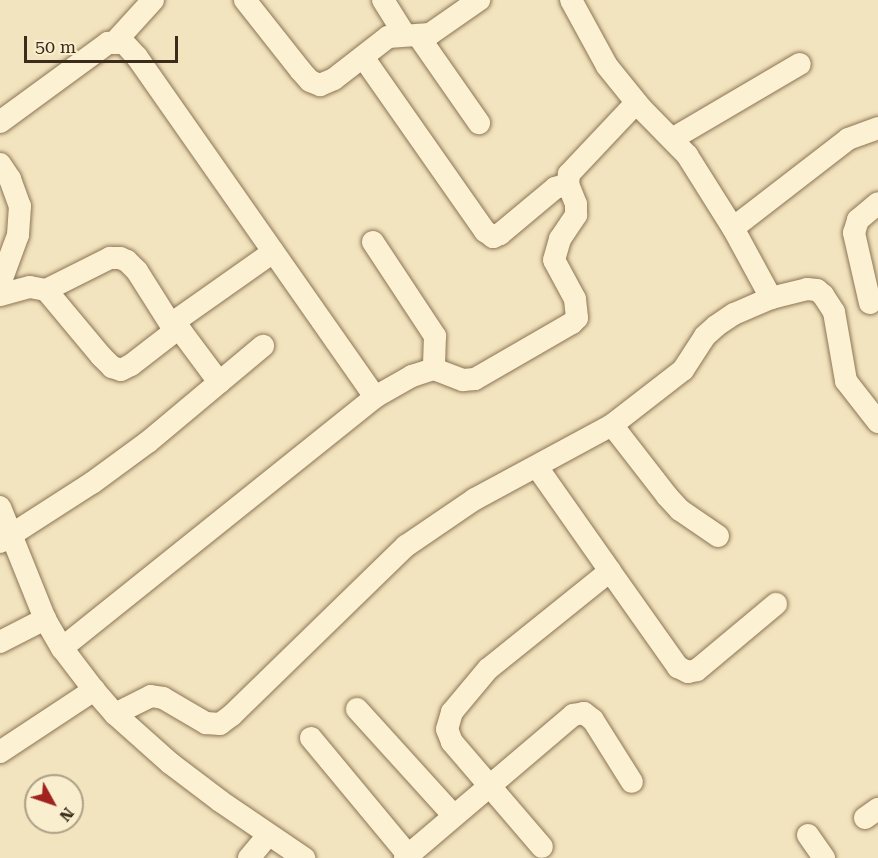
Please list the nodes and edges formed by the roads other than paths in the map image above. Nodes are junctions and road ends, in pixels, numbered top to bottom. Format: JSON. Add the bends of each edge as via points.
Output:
{"nodes":[{"id":1,"x":153,"y":0,"type":"edge"},
{"id":2,"x":245,"y":0,"type":"edge"},
{"id":3,"x":383,"y":0,"type":"edge"},
{"id":4,"x":479,"y":0,"type":"edge"},
{"id":5,"x":571,"y":0,"type":"edge"},
{"id":6,"x":411,"y":36,"type":"junction"},
{"id":7,"x":114,"y":43,"type":"junction"},
{"id":8,"x":363,"y":57,"type":"junction"},
{"id":9,"x":800,"y":64,"type":"dead end"},
{"id":10,"x":636,"y":103,"type":"junction"},
{"id":11,"x":0,"y":122,"type":"edge"},
{"id":12,"x":479,"y":123,"type":"dead end"},
{"id":13,"x":878,"y":128,"type":"edge"},
{"id":14,"x":672,"y":139,"type":"junction"},
{"id":15,"x":0,"y":164,"type":"edge"},
{"id":16,"x":568,"y":184,"type":"junction"},
{"id":17,"x":878,"y":203,"type":"edge"},
{"id":18,"x":734,"y":228,"type":"junction"},
{"id":19,"x":373,"y":242,"type":"dead end"},
{"id":20,"x":273,"y":252,"type":"junction"},
{"id":21,"x":0,"y":284,"type":"edge"},
{"id":22,"x":46,"y":290,"type":"junction"},
{"id":23,"x":0,"y":295,"type":"edge"},
{"id":24,"x":771,"y":298,"type":"junction"},
{"id":25,"x":874,"y":302,"type":"edge"},
{"id":26,"x":834,"y":312,"type":"junction"},
{"id":27,"x":173,"y":328,"type":"junction"},
{"id":28,"x":263,"y":346,"type":"dead end"},
{"id":29,"x":434,"y":369,"type":"junction"},
{"id":30,"x":219,"y":382,"type":"junction"},
{"id":31,"x":375,"y":397,"type":"junction"},
{"id":32,"x":878,"y":422,"type":"edge"},
{"id":33,"x":612,"y":425,"type":"junction"},
{"id":34,"x":537,"y":467,"type":"junction"},
{"id":35,"x":0,"y":507,"type":"edge"},
{"id":36,"x":718,"y":536,"type":"dead end"},
{"id":37,"x":5,"y":538,"type":"edge"},
{"id":38,"x":610,"y":571,"type":"junction"},
{"id":39,"x":776,"y":604,"type":"dead end"},
{"id":40,"x":45,"y":619,"type":"junction"},
{"id":41,"x":0,"y":642,"type":"edge"},
{"id":42,"x":62,"y":648,"type":"junction"},
{"id":43,"x":94,"y":690,"type":"junction"},
{"id":44,"x":357,"y":709,"type":"dead end"},
{"id":45,"x":115,"y":714,"type":"junction"},
{"id":46,"x":311,"y":738,"type":"dead end"},
{"id":47,"x":0,"y":752,"type":"edge"},
{"id":48,"x":632,"y":782,"type":"dead end"},
{"id":49,"x":490,"y":784,"type":"junction"},
{"id":50,"x":453,"y":815,"type":"junction"},
{"id":51,"x":268,"y":835,"type":"junction"},
{"id":52,"x":808,"y":835,"type":"dead end"},
{"id":53,"x":542,"y":847,"type":"dead end"},
{"id":54,"x":407,"y":857,"type":"edge"},
{"id":55,"x":249,"y":858,"type":"edge"},
{"id":56,"x":304,"y":858,"type":"edge"},
{"id":57,"x":824,"y":858,"type":"edge"}],
"edges":[{"from":1,"to":7,"type":"street"},
{"from":2,"to":8,"type":"street","via":[[310,81],[321,85]]},
{"from":3,"to":6,"type":"street"},
{"from":4,"to":6,"type":"street","via":[[430,34]]},
{"from":5,"to":10,"type":"street","via":[[607,66]]},
{"from":6,"to":8,"type":"street","via":[[388,37]]},
{"from":6,"to":12,"type":"street"},
{"from":7,"to":11,"type":"street","via":[[108,43]]},
{"from":7,"to":20,"type":"street","via":[[124,44],[137,57]]},
{"from":8,"to":16,"type":"street","via":[[493,237],[555,188]]},
{"from":9,"to":14,"type":"street"},
{"from":10,"to":14,"type":"street"},
{"from":10,"to":16,"type":"street","via":[[569,174]]},
{"from":13,"to":18,"type":"street","via":[[848,139]]},
{"from":14,"to":18,"type":"street","via":[[687,155]]},
{"from":15,"to":21,"type":"street","via":[[20,206],[18,236]]},
{"from":16,"to":29,"type":"street","via":[[576,215],[560,239],[554,260],[575,299],[577,318],[475,379],[463,380]]},
{"from":17,"to":25,"type":"street","via":[[858,220],[854,233]]},
{"from":18,"to":24,"type":"street"},
{"from":19,"to":29,"type":"street","via":[[435,336]]},
{"from":20,"to":27,"type":"street"},
{"from":20,"to":31,"type":"street"},
{"from":22,"to":23,"type":"street","via":[[30,287]]},
{"from":22,"to":27,"type":"street","via":[[110,258],[120,258],[137,271]]},
{"from":22,"to":27,"type":"street","via":[[101,356],[121,370]]},
{"from":24,"to":26,"type":"street","via":[[817,290]]},
{"from":24,"to":33,"type":"street","via":[[716,326],[683,370]]},
{"from":25,"to":26,"type":"street"},
{"from":26,"to":32,"type":"street","via":[[846,381]]},
{"from":27,"to":30,"type":"street","via":[[187,336]]},
{"from":28,"to":30,"type":"street"},
{"from":29,"to":31,"type":"street","via":[[412,376]]},
{"from":30,"to":37,"type":"street","via":[[92,483]]},
{"from":31,"to":42,"type":"street"},
{"from":33,"to":34,"type":"street"},
{"from":33,"to":36,"type":"street","via":[[680,510]]},
{"from":34,"to":38,"type":"street"},
{"from":34,"to":45,"type":"street","via":[[475,499],[406,546],[220,724],[206,723],[163,698],[152,696]]},
{"from":35,"to":37,"type":"street"},
{"from":37,"to":40,"type":"street"},
{"from":38,"to":39,"type":"street","via":[[678,667],[688,672],[697,670]]},
{"from":38,"to":49,"type":"street","via":[[512,647],[452,712],[447,729],[452,742]]},
{"from":40,"to":41,"type":"street"},
{"from":40,"to":42,"type":"street"},
{"from":42,"to":43,"type":"street"},
{"from":43,"to":45,"type":"street"},
{"from":43,"to":47,"type":"street"},
{"from":44,"to":50,"type":"street"},
{"from":45,"to":51,"type":"street","via":[[170,763]]},
{"from":46,"to":54,"type":"street"},
{"from":48,"to":49,"type":"street","via":[[584,712],[573,715]]},
{"from":49,"to":50,"type":"street"},
{"from":49,"to":53,"type":"street"},
{"from":50,"to":54,"type":"street"},
{"from":51,"to":55,"type":"street"},
{"from":51,"to":56,"type":"street"},
{"from":52,"to":57,"type":"street"}]}
